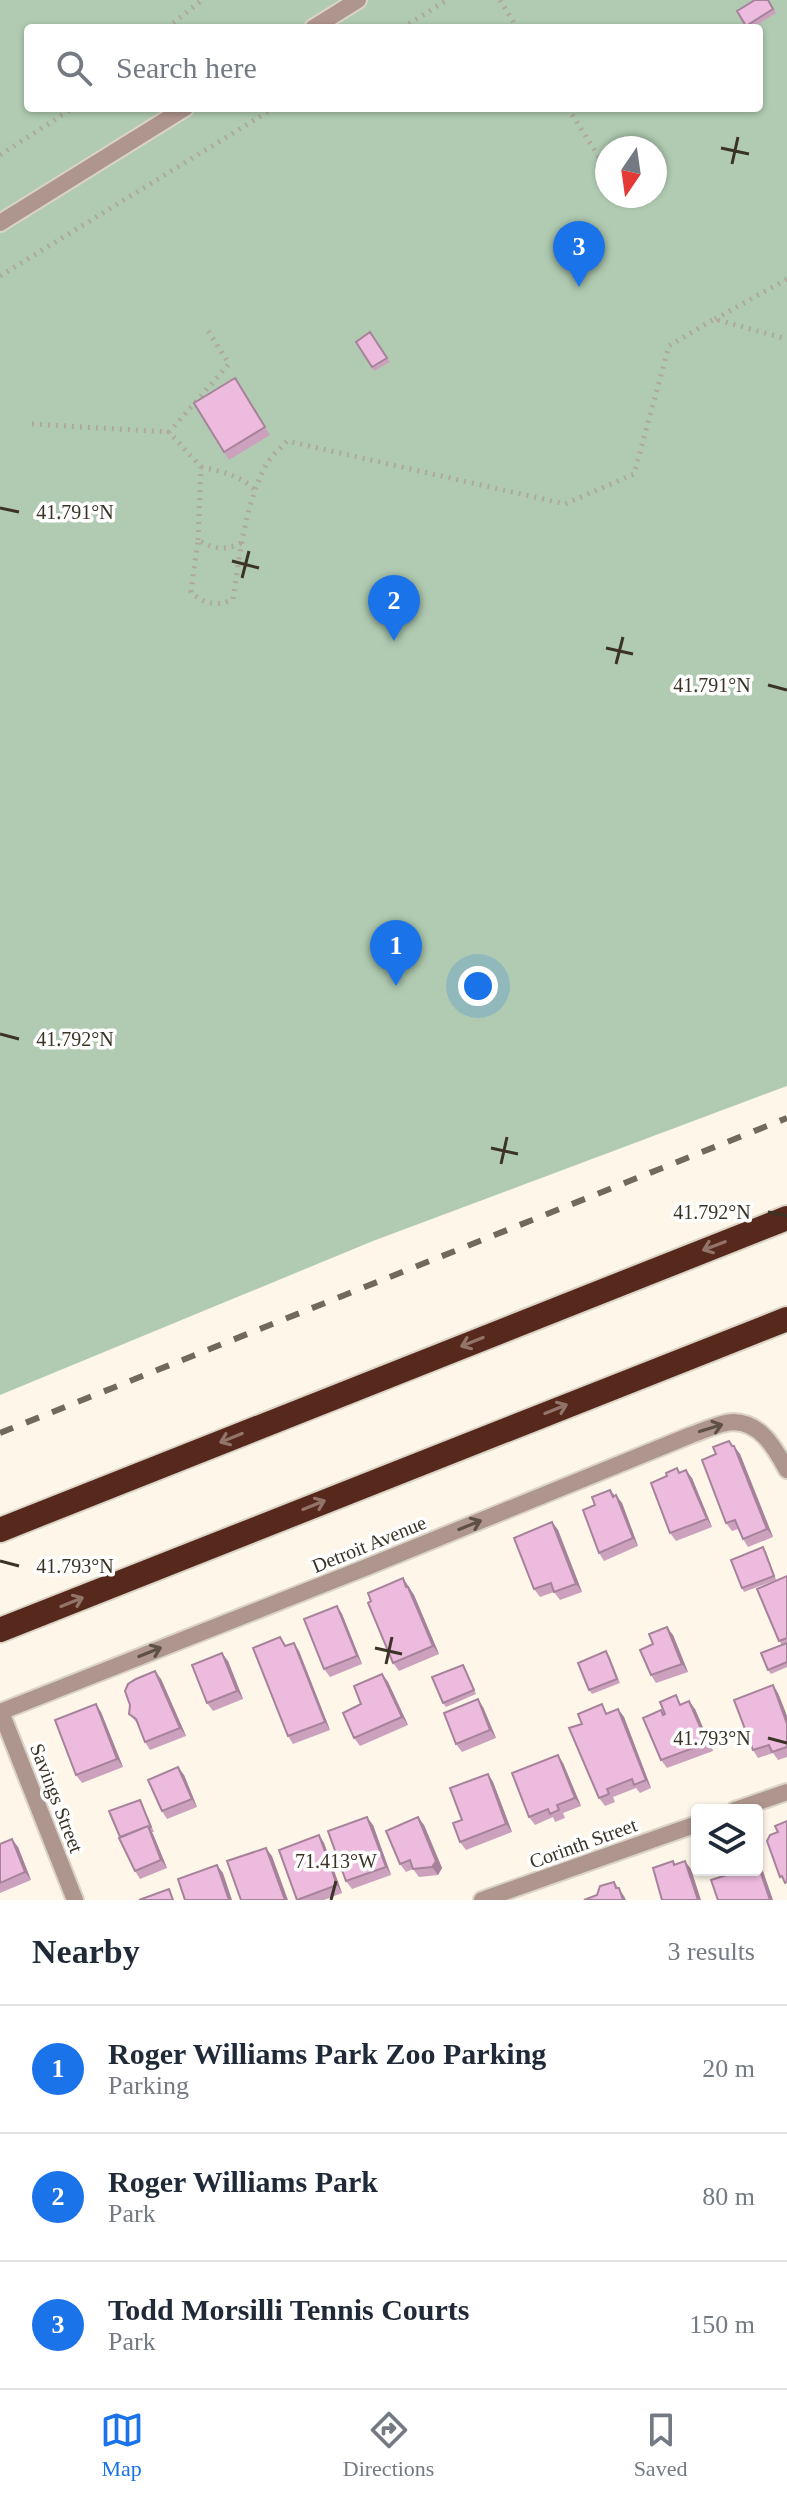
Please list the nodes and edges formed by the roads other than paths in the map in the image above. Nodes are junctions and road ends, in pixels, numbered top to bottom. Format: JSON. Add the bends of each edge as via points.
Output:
{"nodes":[{"id":1,"x":358,"y":0,"type":"edge"},
{"id":2,"x":319,"y":24,"type":"edge"},
{"id":3,"x":179,"y":112,"type":"edge"},
{"id":4,"x":0,"y":223,"type":"edge"},
{"id":5,"x":787,"y":1218,"type":"edge"},
{"id":6,"x":787,"y":1319,"type":"edge"},
{"id":7,"x":787,"y":1470,"type":"edge"},
{"id":8,"x":0,"y":1530,"type":"edge"},
{"id":9,"x":0,"y":1630,"type":"edge"},
{"id":10,"x":1,"y":1712,"type":"edge"},
{"id":11,"x":787,"y":1792,"type":"edge"},
{"id":12,"x":752,"y":1804,"type":"edge"},
{"id":13,"x":691,"y":1826,"type":"edge"},
{"id":14,"x":75,"y":1900,"type":"edge"},
{"id":15,"x":482,"y":1900,"type":"edge"}],
"edges":[{"from":1,"to":2,"type":"street"},
{"from":3,"to":4,"type":"street"},
{"from":5,"to":8,"type":"highway","one_way":true},
{"from":9,"to":6,"type":"highway","one_way":true},
{"from":10,"to":7,"type":"street","name":"Detroit Avenue","one_way":true,"via":[[733,1422],[769,1439]]},
{"from":10,"to":14,"type":"street","name":"Savings Street"},
{"from":11,"to":12,"type":"street"},
{"from":13,"to":15,"type":"street","name":"Corinth Street"}]}
